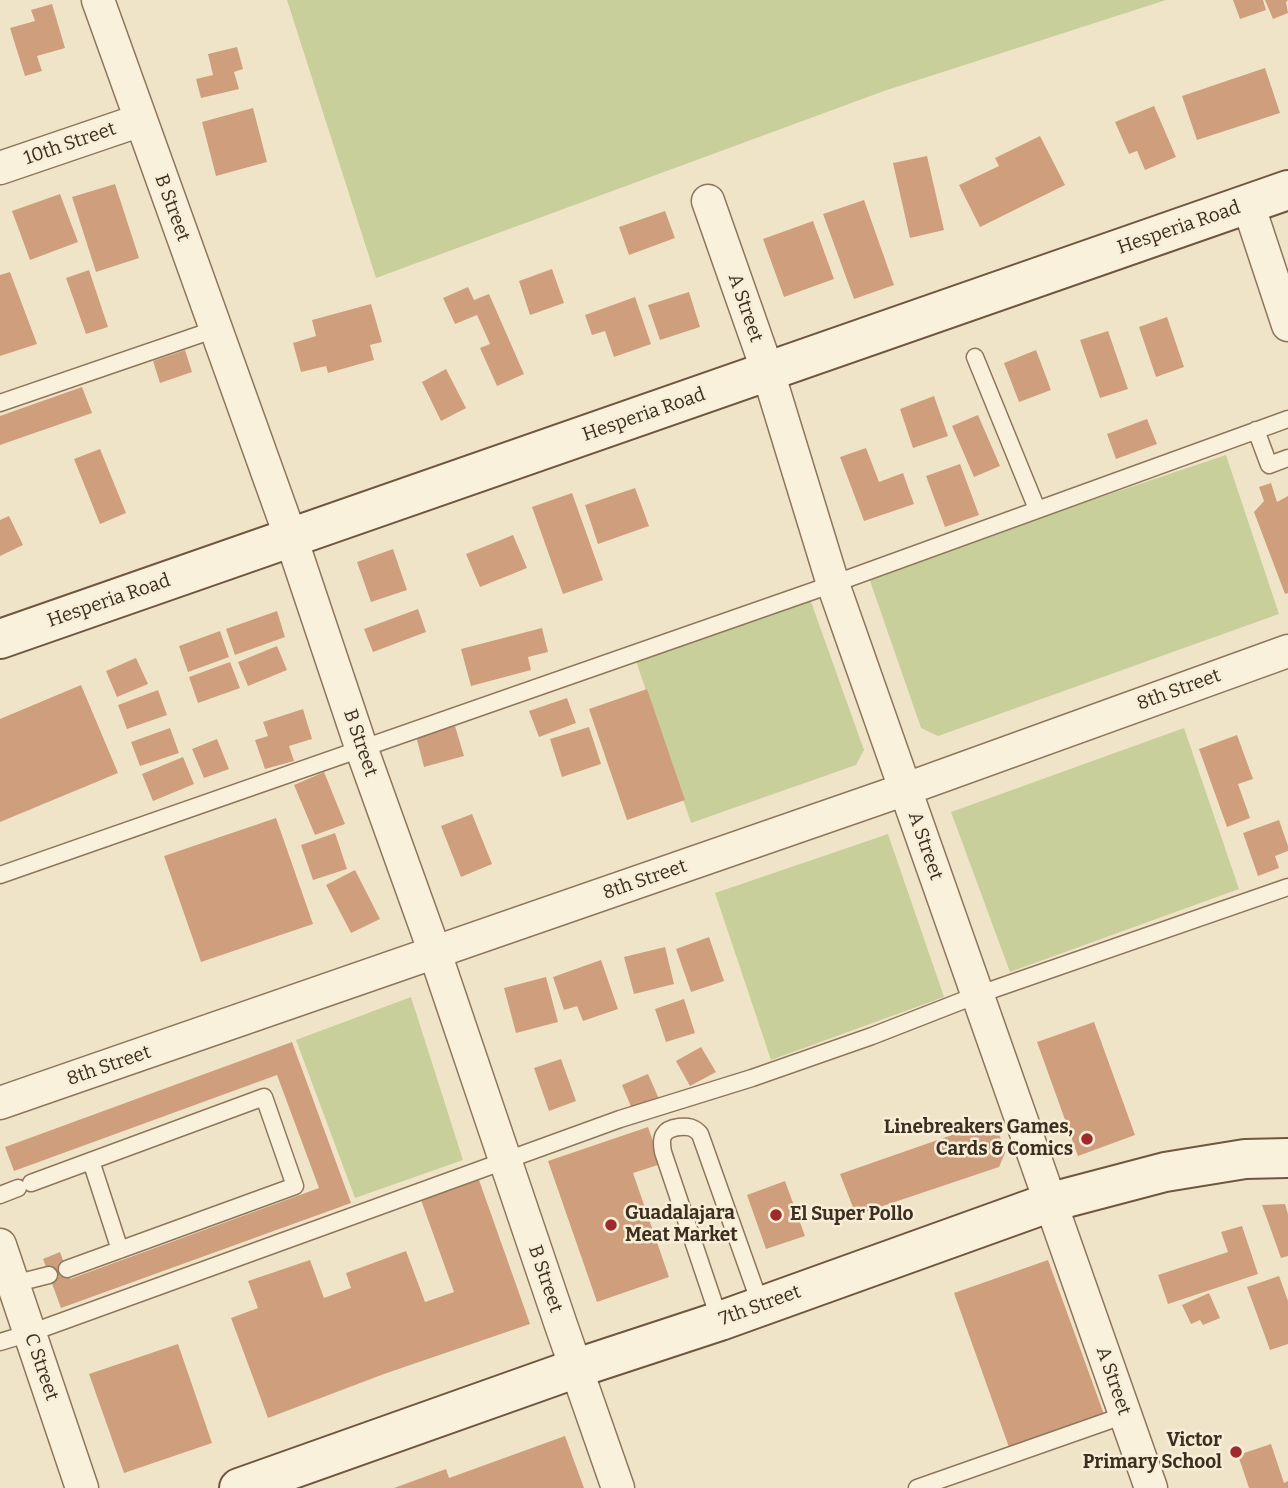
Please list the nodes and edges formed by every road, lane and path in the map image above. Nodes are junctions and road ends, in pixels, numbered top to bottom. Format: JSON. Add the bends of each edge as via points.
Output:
{"nodes":[{"id":1,"x":98,"y":0,"type":"edge"},
{"id":2,"x":141,"y":120,"type":"junction"},
{"id":3,"x":0,"y":168,"type":"edge"},
{"id":4,"x":1288,"y":190,"type":"edge"},
{"id":5,"x":708,"y":201,"type":"dead end"},
{"id":6,"x":1248,"y":204,"type":"junction"},
{"id":7,"x":1288,"y":325,"type":"edge"},
{"id":8,"x":216,"y":329,"type":"junction"},
{"id":9,"x":975,"y":357,"type":"dead end"},
{"id":10,"x":768,"y":372,"type":"junction"},
{"id":11,"x":0,"y":403,"type":"edge"},
{"id":12,"x":1288,"y":419,"type":"edge"},
{"id":13,"x":1256,"y":430,"type":"junction"},
{"id":14,"x":1288,"y":458,"type":"edge"},
{"id":15,"x":1037,"y":509,"type":"junction"},
{"id":16,"x":291,"y":538,"type":"junction"},
{"id":17,"x":833,"y":584,"type":"junction"},
{"id":18,"x":0,"y":639,"type":"edge"},
{"id":19,"x":1288,"y":651,"type":"edge"},
{"id":20,"x":361,"y":747,"type":"junction"},
{"id":21,"x":906,"y":789,"type":"junction"},
{"id":22,"x":0,"y":875,"type":"edge"},
{"id":23,"x":1288,"y":887,"type":"edge"},
{"id":24,"x":435,"y":953,"type":"junction"},
{"id":25,"x":977,"y":995,"type":"junction"},
{"id":26,"x":0,"y":1103,"type":"edge"},
{"id":27,"x":1288,"y":1158,"type":"edge"},
{"id":28,"x":505,"y":1160,"type":"junction"},
{"id":29,"x":91,"y":1161,"type":"junction"},
{"id":30,"x":0,"y":1195,"type":"edge"},
{"id":31,"x":1051,"y":1202,"type":"junction"},
{"id":32,"x":0,"y":1245,"type":"edge"},
{"id":33,"x":120,"y":1250,"type":"junction"},
{"id":34,"x":67,"y":1269,"type":"dead end"},
{"id":35,"x":49,"y":1275,"type":"dead end"},
{"id":36,"x":13,"y":1284,"type":"junction"},
{"id":37,"x":761,"y":1306,"type":"junction"},
{"id":38,"x":720,"y":1321,"type":"junction"},
{"id":39,"x":30,"y":1333,"type":"junction"},
{"id":40,"x":0,"y":1342,"type":"edge"},
{"id":41,"x":577,"y":1368,"type":"junction"},
{"id":42,"x":1125,"y":1415,"type":"junction"},
{"id":43,"x":82,"y":1488,"type":"edge"},
{"id":44,"x":239,"y":1488,"type":"edge"},
{"id":45,"x":618,"y":1488,"type":"edge"},
{"id":46,"x":917,"y":1488,"type":"edge"},
{"id":47,"x":1151,"y":1488,"type":"edge"}],
"edges":[{"from":1,"to":2,"type":"street","name":"B Street"},
{"from":2,"to":3,"type":"street","name":"10th Street"},
{"from":2,"to":8,"type":"street","name":"B Street"},
{"from":4,"to":6,"type":"main road","name":"Hesperia Road"},
{"from":5,"to":10,"type":"street","name":"A Street"},
{"from":6,"to":7,"type":"street"},
{"from":6,"to":10,"type":"main road","name":"Hesperia Road"},
{"from":8,"to":11,"type":"lane"},
{"from":8,"to":16,"type":"street","name":"B Street"},
{"from":9,"to":15,"type":"lane"},
{"from":10,"to":16,"type":"main road","name":"Hesperia Road"},
{"from":10,"to":17,"type":"street","name":"A Street"},
{"from":12,"to":13,"type":"lane"},
{"from":13,"to":14,"type":"lane","via":[[1269,465]]},
{"from":13,"to":15,"type":"lane"},
{"from":15,"to":17,"type":"lane"},
{"from":16,"to":18,"type":"main road","name":"Hesperia Road"},
{"from":16,"to":20,"type":"street","name":"B Street"},
{"from":17,"to":20,"type":"lane"},
{"from":17,"to":21,"type":"street","name":"A Street"},
{"from":19,"to":21,"type":"street","name":"8th Street"},
{"from":20,"to":22,"type":"lane"},
{"from":20,"to":24,"type":"street","name":"B Street"},
{"from":21,"to":24,"type":"street","name":"8th Street"},
{"from":21,"to":25,"type":"street","name":"A Street"},
{"from":23,"to":25,"type":"lane"},
{"from":24,"to":26,"type":"street","name":"8th Street"},
{"from":24,"to":28,"type":"street","name":"B Street"},
{"from":25,"to":28,"type":"lane","via":[[860,1040]]},
{"from":25,"to":31,"type":"street","name":"A Street"},
{"from":27,"to":31,"type":"main road","name":"7th Street","via":[[1245,1158],[1165,1172]]},
{"from":28,"to":39,"type":"lane"},
{"from":28,"to":41,"type":"street","name":"B Street"},
{"from":29,"to":30,"type":"lane"},
{"from":29,"to":33,"type":"lane"},
{"from":29,"to":33,"type":"lane","via":[[264,1097],[295,1185]]},
{"from":31,"to":37,"type":"main road","name":"7th Street"},
{"from":31,"to":42,"type":"street","name":"A Street"},
{"from":32,"to":36,"type":"street","name":"C Street"},
{"from":33,"to":34,"type":"lane"},
{"from":35,"to":36,"type":"lane"},
{"from":36,"to":39,"type":"street","name":"C Street"},
{"from":37,"to":38,"type":"main road","name":"7th Street"},
{"from":37,"to":38,"type":"lane","via":[[700,1134],[695,1128],[670,1128],[661,1141],[663,1152]]},
{"from":38,"to":41,"type":"main road","name":"7th Street"},
{"from":39,"to":40,"type":"lane"},
{"from":39,"to":43,"type":"street","name":"C Street"},
{"from":41,"to":44,"type":"main road","name":"7th Street"},
{"from":41,"to":45,"type":"street","name":"B Street"},
{"from":42,"to":46,"type":"lane"},
{"from":42,"to":47,"type":"street","name":"A Street"}]}
